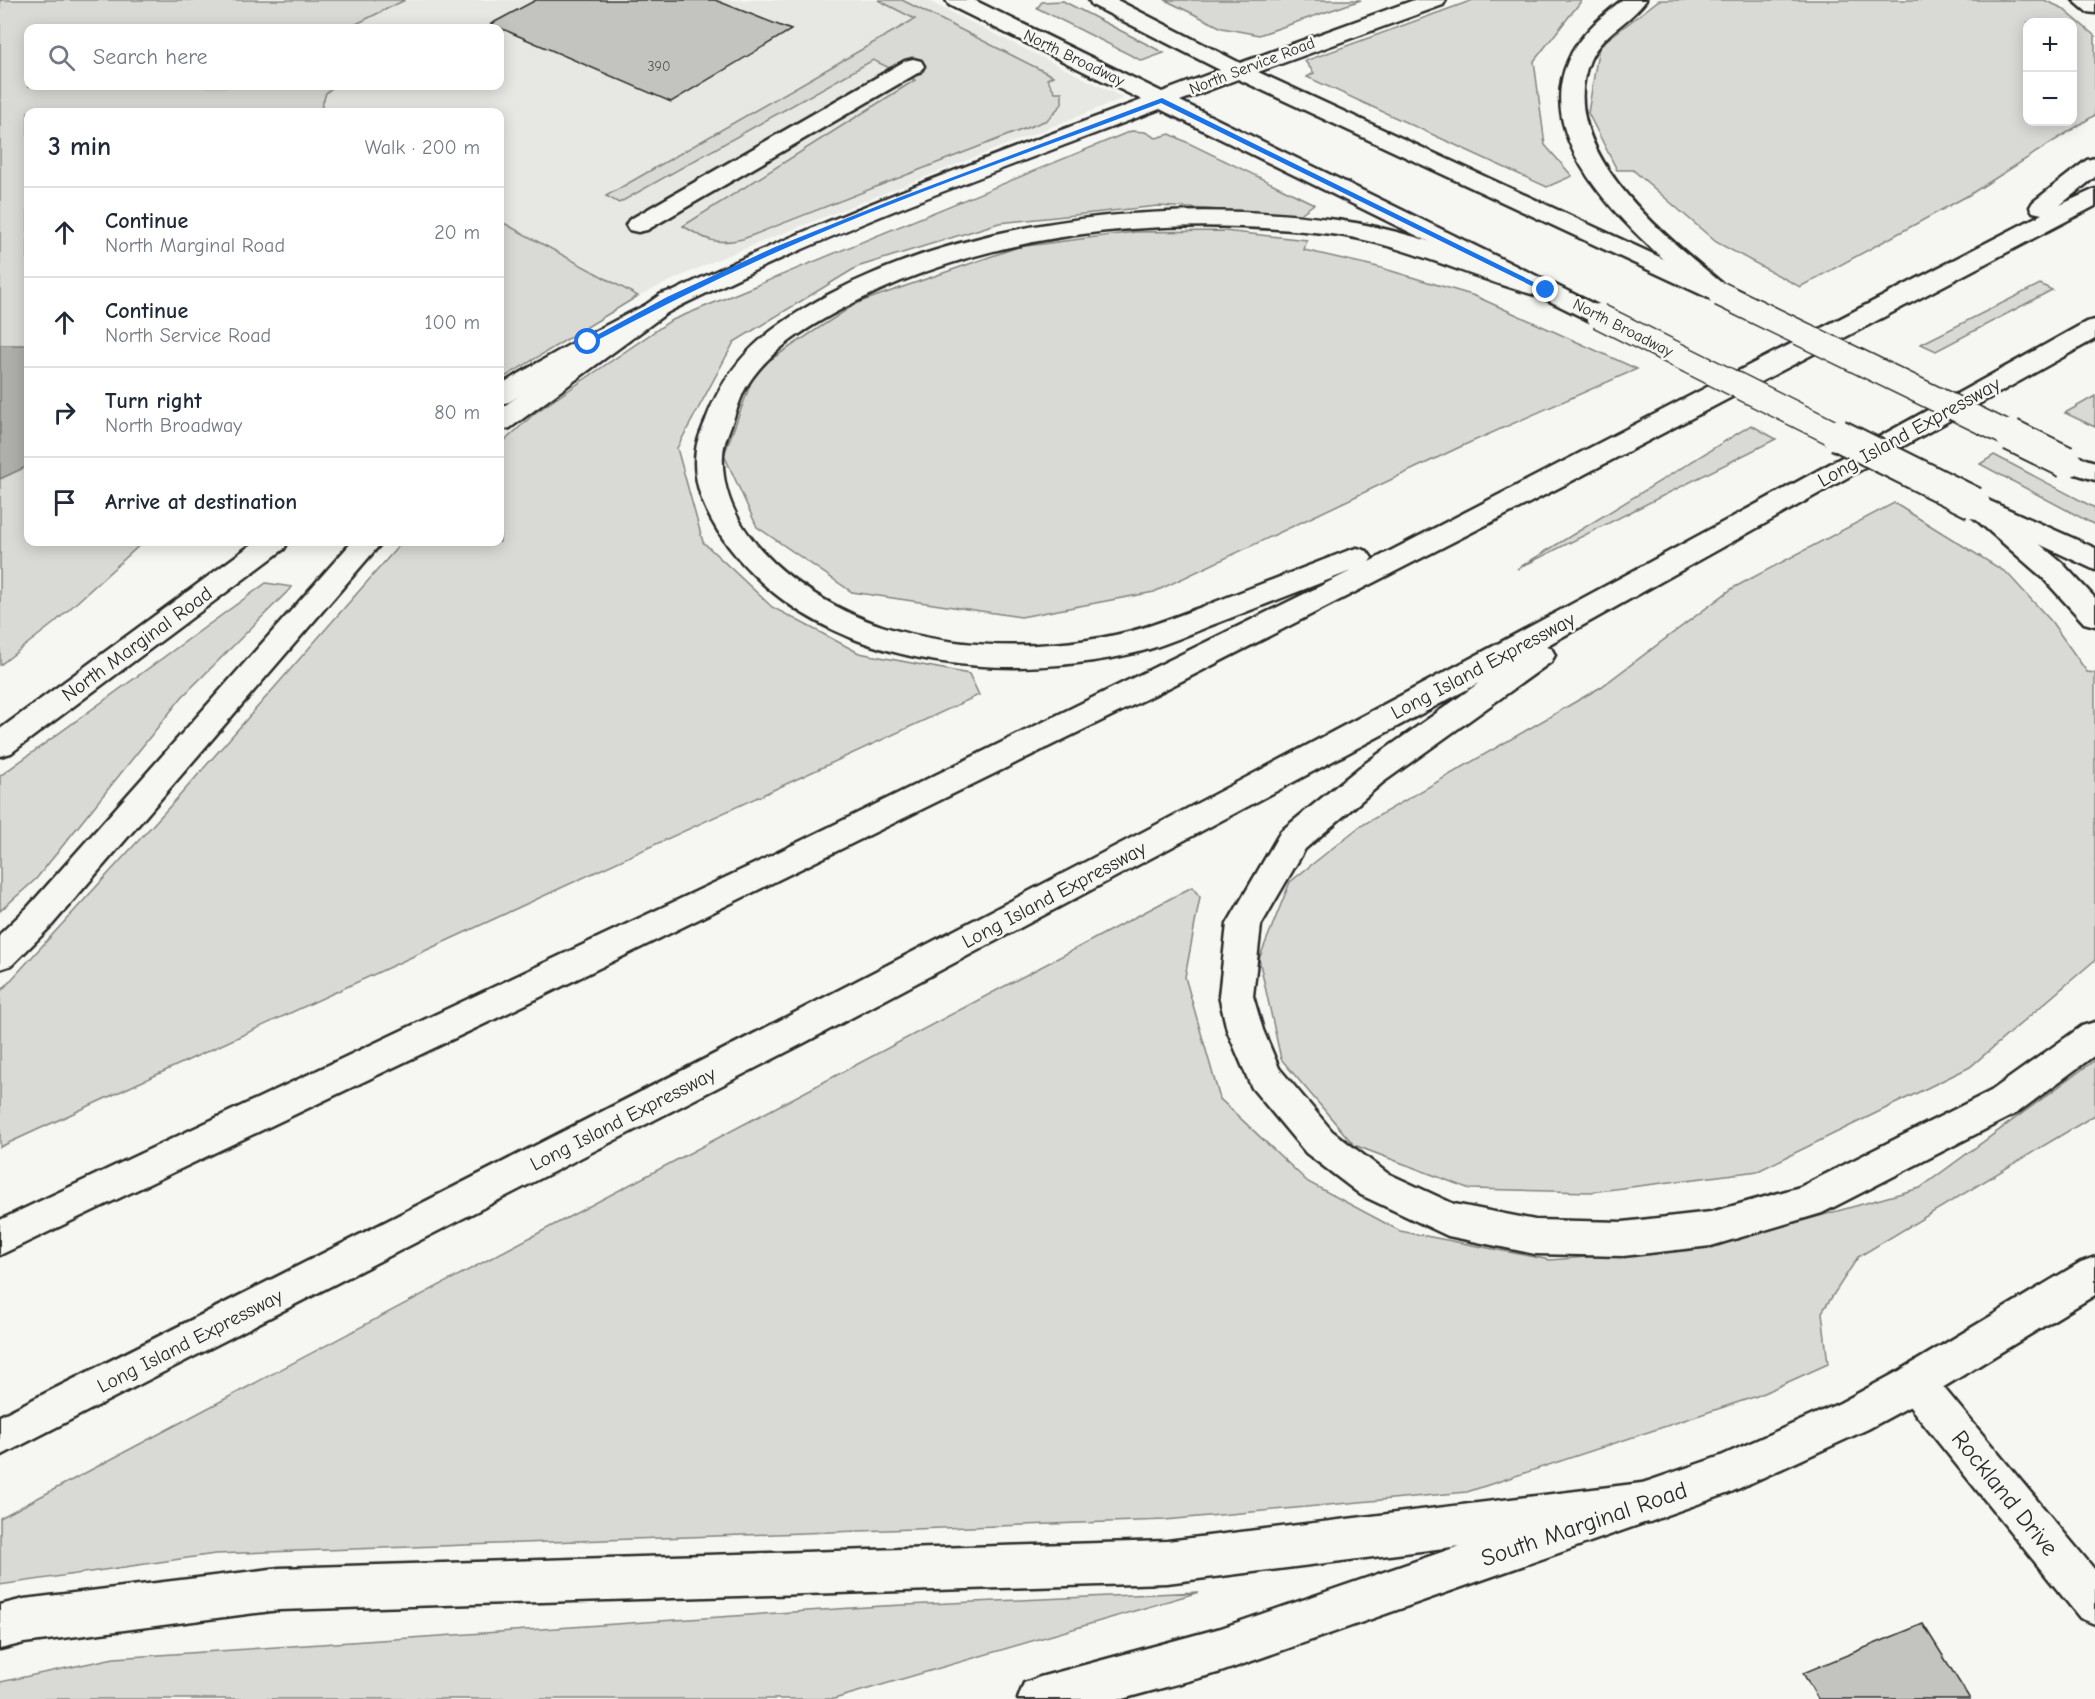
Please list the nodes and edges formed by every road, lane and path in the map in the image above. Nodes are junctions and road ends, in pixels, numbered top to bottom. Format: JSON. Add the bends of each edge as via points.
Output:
{"nodes":[{"id":1,"x":957,"y":0,"type":"edge"},
{"id":2,"x":1100,"y":0,"type":"edge"},
{"id":3,"x":1435,"y":0,"type":"edge"},
{"id":4,"x":1635,"y":0,"type":"edge"},
{"id":5,"x":2084,"y":0,"type":"edge"},
{"id":6,"x":2095,"y":7,"type":"edge"},
{"id":7,"x":914,"y":66,"type":"dead end"},
{"id":8,"x":1238,"y":71,"type":"junction"},
{"id":9,"x":1162,"y":100,"type":"junction"},
{"id":10,"x":2095,"y":165,"type":"edge"},
{"id":11,"x":2095,"y":196,"type":"edge"},
{"id":12,"x":638,"y":225,"type":"dead end"},
{"id":13,"x":1976,"y":259,"type":"junction"},
{"id":14,"x":1546,"y":290,"type":"junction"},
{"id":15,"x":1720,"y":294,"type":"junction"},
{"id":16,"x":670,"y":299,"type":"junction"},
{"id":17,"x":2093,"y":330,"type":"edge"},
{"id":18,"x":504,"y":393,"type":"edge"},
{"id":19,"x":504,"y":419,"type":"edge"},
{"id":20,"x":2066,"y":462,"type":"junction"},
{"id":21,"x":2095,"y":471,"type":"edge"},
{"id":22,"x":2095,"y":478,"type":"edge"},
{"id":23,"x":1535,"y":489,"type":"junction"},
{"id":24,"x":1974,"y":503,"type":"junction"},
{"id":25,"x":268,"y":546,"type":"edge"},
{"id":26,"x":364,"y":546,"type":"edge"},
{"id":27,"x":2095,"y":561,"type":"edge"},
{"id":28,"x":1654,"y":574,"type":"junction"},
{"id":29,"x":2095,"y":616,"type":"edge"},
{"id":30,"x":0,"y":745,"type":"edge"},
{"id":31,"x":0,"y":955,"type":"edge"},
{"id":32,"x":2095,"y":1036,"type":"edge"},
{"id":33,"x":0,"y":1238,"type":"edge"},
{"id":34,"x":2095,"y":1274,"type":"edge"},
{"id":35,"x":1916,"y":1383,"type":"junction"},
{"id":36,"x":0,"y":1437,"type":"edge"},
{"id":37,"x":1650,"y":1502,"type":"junction"},
{"id":38,"x":2095,"y":1603,"type":"edge"},
{"id":39,"x":0,"y":1627,"type":"edge"},
{"id":40,"x":1040,"y":1699,"type":"edge"}],
"edges":[{"from":1,"to":9,"type":"main road","name":"North Broadway"},
{"from":2,"to":8,"type":"main road"},
{"from":3,"to":8,"type":"main road","name":"North Service Road"},
{"from":4,"to":15,"type":"main road","via":[[1603,25],[1576,66],[1571,112],[1592,166],[1648,233]]},
{"from":5,"to":6,"type":"main road"},
{"from":7,"to":12,"type":"main road"},
{"from":8,"to":9,"type":"main road","name":"North Service Road"},
{"from":8,"to":15,"type":"main road"},
{"from":9,"to":14,"type":"main road","name":"North Broadway"},
{"from":9,"to":16,"type":"main road","name":"North Service Road","via":[[887,204]]},
{"from":10,"to":13,"type":"main road"},
{"from":11,"to":13,"type":"main road"},
{"from":13,"to":23,"type":"main road"},
{"from":14,"to":23,"type":"main road","via":[[1374,234],[1292,223],[1137,219],[1026,234],[925,260],[842,297],[789,329],[763,350],[731,389],[709,452],[714,495],[736,536],[759,566],[798,598],[836,619],[915,646],[973,655],[1040,657],[1137,643]]},
{"from":14,"to":24,"type":"main road","name":"North Broadway","bridge":true},
{"from":15,"to":20,"type":"main road","bridge":true},
{"from":16,"to":18,"type":"main road","via":[[559,358]]},
{"from":16,"to":19,"type":"main road"},
{"from":17,"to":28,"type":"main road","name":"Long Island Expressway"},
{"from":20,"to":21,"type":"main road"},
{"from":20,"to":22,"type":"main road"},
{"from":23,"to":33,"type":"main road","via":[[1021,748]]},
{"from":24,"to":27,"type":"main road","name":"North Broadway"},
{"from":24,"to":29,"type":"main road","via":[[2052,570]]},
{"from":25,"to":30,"type":"main road","name":"North Marginal Road"},
{"from":26,"to":31,"type":"main road","via":[[40,916]]},
{"from":28,"to":32,"type":"main road","via":[[1371,775],[1293,840],[1244,924],[1236,996],[1265,1077],[1319,1142],[1374,1184],[1448,1219],[1535,1237],[1623,1239],[1711,1229],[1809,1201],[2004,1102]]},
{"from":28,"to":36,"type":"main road","name":"Long Island Expressway","via":[[1111,867]]},
{"from":34,"to":35,"type":"main road","name":"South Marginal Road"},
{"from":35,"to":37,"type":"main road","name":"South Marginal Road","via":[[1748,1464]]},
{"from":35,"to":38,"type":"main road","name":"Rockland Drive"},
{"from":37,"to":39,"type":"main road","via":[[1167,1562],[279,1589]]},
{"from":37,"to":40,"type":"main road","name":"South Marginal Road","via":[[1221,1650]]}]}
